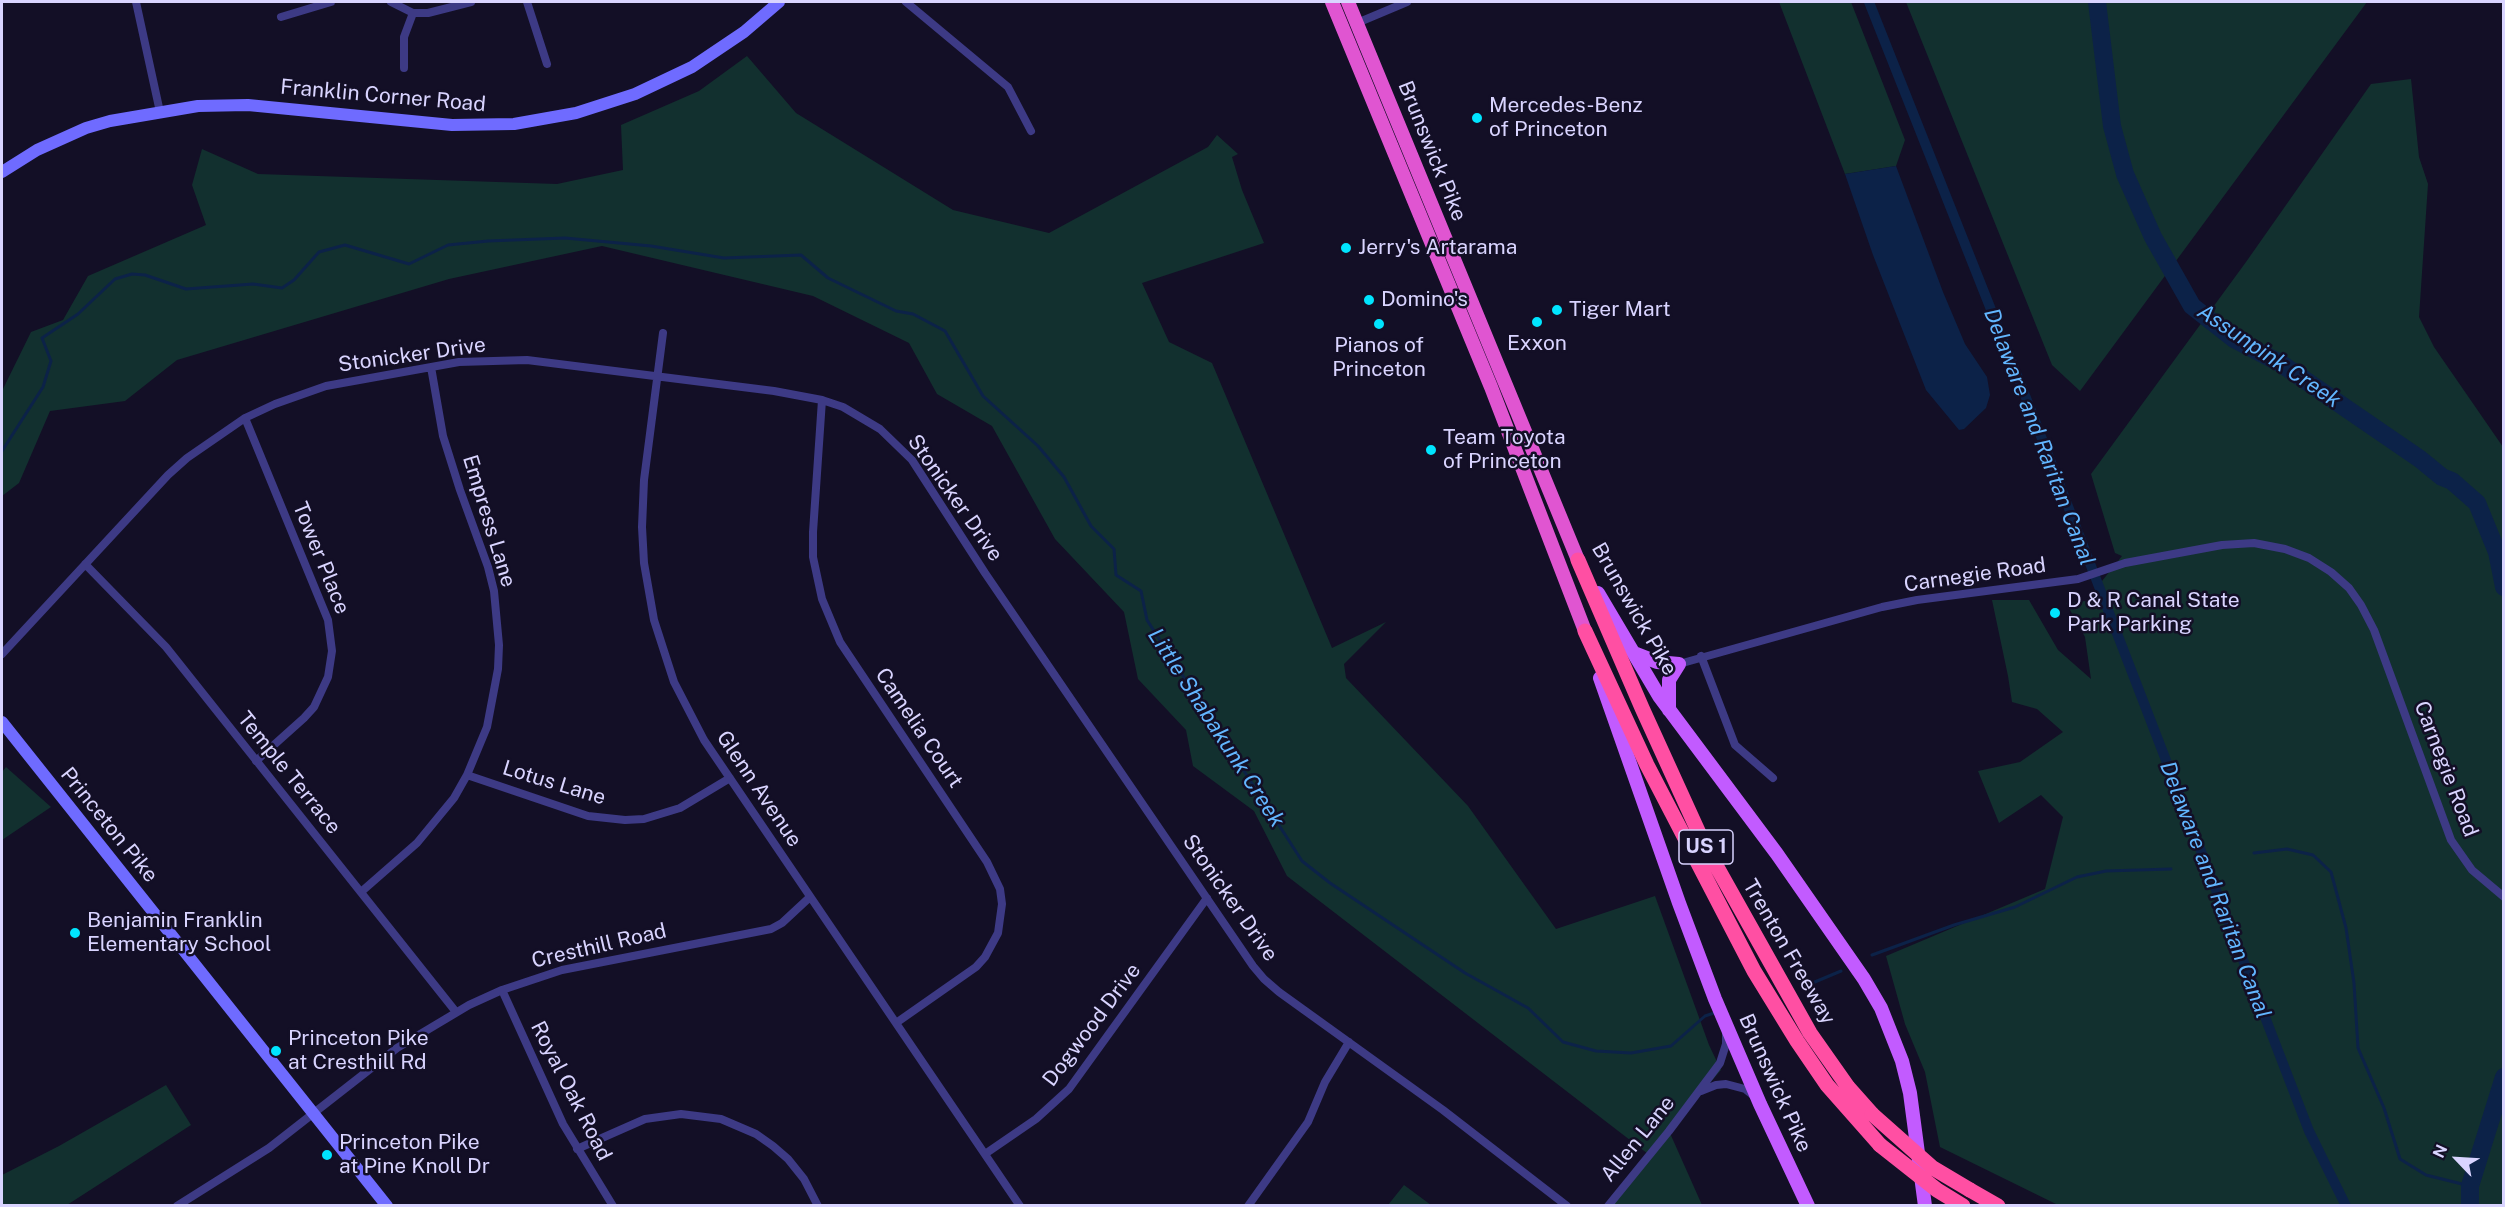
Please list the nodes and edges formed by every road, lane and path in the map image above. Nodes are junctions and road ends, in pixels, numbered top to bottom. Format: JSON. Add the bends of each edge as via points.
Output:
{"nodes":[{"id":1,"x":136,"y":2,"type":"edge"},
{"id":2,"x":331,"y":2,"type":"edge"},
{"id":3,"x":391,"y":2,"type":"edge"},
{"id":4,"x":471,"y":2,"type":"edge"},
{"id":5,"x":527,"y":2,"type":"edge"},
{"id":6,"x":779,"y":2,"type":"edge"},
{"id":7,"x":906,"y":2,"type":"edge"},
{"id":8,"x":1332,"y":2,"type":"edge"},
{"id":9,"x":1348,"y":2,"type":"edge"},
{"id":10,"x":1407,"y":2,"type":"edge"},
{"id":11,"x":413,"y":13,"type":"junction"},
{"id":12,"x":281,"y":17,"type":"dead end"},
{"id":13,"x":1357,"y":23,"type":"junction"},
{"id":14,"x":547,"y":64,"type":"dead end"},
{"id":15,"x":404,"y":68,"type":"dead end"},
{"id":16,"x":160,"y":112,"type":"junction"},
{"id":17,"x":1031,"y":131,"type":"dead end"},
{"id":18,"x":2,"y":172,"type":"edge"},
{"id":19,"x":663,"y":333,"type":"dead end"},
{"id":20,"x":431,"y":367,"type":"junction"},
{"id":21,"x":658,"y":376,"type":"junction"},
{"id":22,"x":822,"y":400,"type":"junction"},
{"id":23,"x":245,"y":418,"type":"junction"},
{"id":24,"x":1578,"y":560,"type":"junction"},
{"id":25,"x":85,"y":564,"type":"junction"},
{"id":26,"x":1585,"y":631,"type":"junction"},
{"id":27,"x":1634,"y":653,"type":"junction"},
{"id":28,"x":2,"y":654,"type":"edge"},
{"id":29,"x":1701,"y":656,"type":"junction"},
{"id":30,"x":1679,"y":664,"type":"junction"},
{"id":31,"x":1670,"y":710,"type":"junction"},
{"id":32,"x":2,"y":722,"type":"edge"},
{"id":33,"x":256,"y":761,"type":"junction"},
{"id":34,"x":467,"y":775,"type":"junction"},
{"id":35,"x":730,"y":778,"type":"junction"},
{"id":36,"x":1773,"y":778,"type":"dead end"},
{"id":37,"x":360,"y":892,"type":"junction"},
{"id":38,"x":810,"y":897,"type":"junction"},
{"id":39,"x":2504,"y":897,"type":"edge"},
{"id":40,"x":1208,"y":898,"type":"junction"},
{"id":41,"x":502,"y":990,"type":"junction"},
{"id":42,"x":456,"y":1012,"type":"junction"},
{"id":43,"x":1725,"y":1021,"type":"junction"},
{"id":44,"x":896,"y":1023,"type":"junction"},
{"id":45,"x":1349,"y":1042,"type":"junction"},
{"id":46,"x":1696,"y":1095,"type":"junction"},
{"id":47,"x":1760,"y":1104,"type":"junction"},
{"id":48,"x":313,"y":1114,"type":"junction"},
{"id":49,"x":577,"y":1149,"type":"junction"},
{"id":50,"x":985,"y":1154,"type":"junction"},
{"id":51,"x":1252,"y":1204,"type":"edge"},
{"id":52,"x":177,"y":1206,"type":"edge"},
{"id":53,"x":387,"y":1206,"type":"edge"},
{"id":54,"x":613,"y":1206,"type":"edge"},
{"id":55,"x":818,"y":1206,"type":"edge"},
{"id":56,"x":1020,"y":1206,"type":"edge"},
{"id":57,"x":1567,"y":1206,"type":"edge"},
{"id":58,"x":1608,"y":1206,"type":"edge"},
{"id":59,"x":1808,"y":1206,"type":"edge"},
{"id":60,"x":1925,"y":1206,"type":"edge"},
{"id":61,"x":1963,"y":1206,"type":"edge"},
{"id":62,"x":1998,"y":1206,"type":"edge"}],
"edges":[{"from":1,"to":16,"type":"street"},
{"from":2,"to":12,"type":"street"},
{"from":3,"to":11,"type":"street"},
{"from":4,"to":11,"type":"street"},
{"from":5,"to":14,"type":"street"},
{"from":6,"to":16,"type":"main road","name":"Franklin Corner Road","via":[[718,50],[664,81],[606,104],[545,119],[452,125],[230,104]]},
{"from":7,"to":17,"type":"street","via":[[1008,87]]},
{"from":8,"to":26,"type":"highway","name":"Brunswick Pike","number":"US 1","via":[[1491,387]]},
{"from":9,"to":13,"type":"highway","name":"Brunswick Pike","number":"US 1"},
{"from":10,"to":13,"type":"street"},
{"from":11,"to":15,"type":"street","via":[[404,37]]},
{"from":13,"to":24,"type":"highway","name":"Brunswick Pike","number":"US 1"},
{"from":16,"to":18,"type":"main road","name":"Franklin Corner Road","via":[[86,128],[37,150]]},
{"from":19,"to":21,"type":"street","name":"Glenn Avenue"},
{"from":20,"to":21,"type":"street","name":"Stonicker Drive","via":[[527,360]]},
{"from":20,"to":23,"type":"street","name":"Stonicker Drive","via":[[326,386]]},
{"from":20,"to":34,"type":"street","name":"Empress Lane","via":[[443,436],[488,567],[497,615],[499,645],[494,698]]},
{"from":21,"to":22,"type":"street","name":"Stonicker Drive"},
{"from":21,"to":35,"type":"street","name":"Glenn Avenue","via":[[643,498],[648,592],[675,682],[704,740]]},
{"from":22,"to":40,"type":"street","name":"Stonicker Drive","via":[[880,429],[912,460]]},
{"from":22,"to":44,"type":"street","name":"Camelia Court","via":[[813,557],[822,599],[840,642],[987,862],[1000,889],[1002,904],[998,933],[985,957]]},
{"from":23,"to":25,"type":"street","name":"Stonicker Drive","via":[[207,442],[168,475]]},
{"from":23,"to":33,"type":"street","name":"Tower Place","via":[[328,620],[332,651],[328,678],[314,706]]},
{"from":24,"to":27,"type":"main road","name":"Brunswick Pike"},
{"from":24,"to":62,"type":"highway","name":"Trenton Freeway","number":"US 1","bridge":true,"via":[[1704,843],[1810,1033],[1872,1114],[1933,1168]]},
{"from":25,"to":28,"type":"street","name":"Stonicker Drive"},
{"from":25,"to":33,"type":"street","name":"Temple Terrace","via":[[166,647]]},
{"from":26,"to":43,"type":"main road","name":"Brunswick Pike","via":[[1668,874]]},
{"from":26,"to":61,"type":"highway","name":"Trenton Freeway","number":"US 1","bridge":true,"via":[[1647,765],[1754,971],[1797,1041],[1827,1085],[1880,1145]]},
{"from":27,"to":30,"type":"main road","via":[[1657,662]]},
{"from":27,"to":31,"type":"main road","name":"Brunswick Pike"},
{"from":29,"to":30,"type":"street","name":"Carnegie Road"},
{"from":29,"to":36,"type":"street","via":[[1735,745]]},
{"from":29,"to":39,"type":"street","name":"Carnegie Road","via":[[1891,605],[2078,579],[2144,559],[2204,547],[2238,543],[2285,549],[2331,572],[2357,598],[2374,630],[2451,840],[2472,870]]},
{"from":30,"to":31,"type":"main road","via":[[1669,680]]},
{"from":31,"to":60,"type":"main road","name":"Brunswick Pike","via":[[1777,854],[1881,1008],[1902,1060],[1910,1093]]},
{"from":32,"to":48,"type":"main road","name":"Princeton Pike"},
{"from":33,"to":37,"type":"street","name":"Temple Terrace"},
{"from":34,"to":35,"type":"street","name":"Lotus Lane","via":[[588,816],[625,820],[680,807]]},
{"from":34,"to":37,"type":"street","name":"Empress Lane","via":[[430,829]]},
{"from":35,"to":38,"type":"street","name":"Glenn Avenue"},
{"from":37,"to":42,"type":"street","name":"Temple Terrace"},
{"from":38,"to":41,"type":"street","name":"Cresthill Road","via":[[782,922],[759,933],[588,963]]},
{"from":38,"to":44,"type":"street","name":"Glenn Avenue"},
{"from":40,"to":45,"type":"street","name":"Stonicker Drive","via":[[1264,978]]},
{"from":40,"to":50,"type":"street","name":"Dogwood Drive","via":[[1069,1089],[1036,1119]]},
{"from":41,"to":42,"type":"street","name":"Cresthill Road"},
{"from":41,"to":49,"type":"street","name":"Royal Oak Road","via":[[543,1084]]},
{"from":42,"to":48,"type":"street","name":"Cresthill Road","via":[[398,1048]]},
{"from":43,"to":46,"type":"street","name":"Allen Lane","via":[[1724,1056]]},
{"from":43,"to":47,"type":"main road","name":"Brunswick Pike"},
{"from":44,"to":50,"type":"street","name":"Glenn Avenue"},
{"from":45,"to":51,"type":"street","via":[[1324,1082],[1308,1122]]},
{"from":45,"to":57,"type":"street","name":"Stonicker Drive"},
{"from":46,"to":47,"type":"street","name":"Allen Lane","via":[[1705,1088],[1726,1084],[1745,1089]]},
{"from":46,"to":58,"type":"street","name":"Allen Lane"},
{"from":47,"to":59,"type":"main road","name":"Brunswick Pike"},
{"from":48,"to":52,"type":"street","name":"Cresthill Road","via":[[238,1169]]},
{"from":48,"to":53,"type":"main road","name":"Princeton Pike"},
{"from":49,"to":54,"type":"street","name":"Royal Oak Road"},
{"from":49,"to":55,"type":"street","via":[[645,1119],[681,1114],[721,1119],[756,1134],[780,1152],[804,1179]]},
{"from":50,"to":56,"type":"street","name":"Glenn Avenue"}]}
